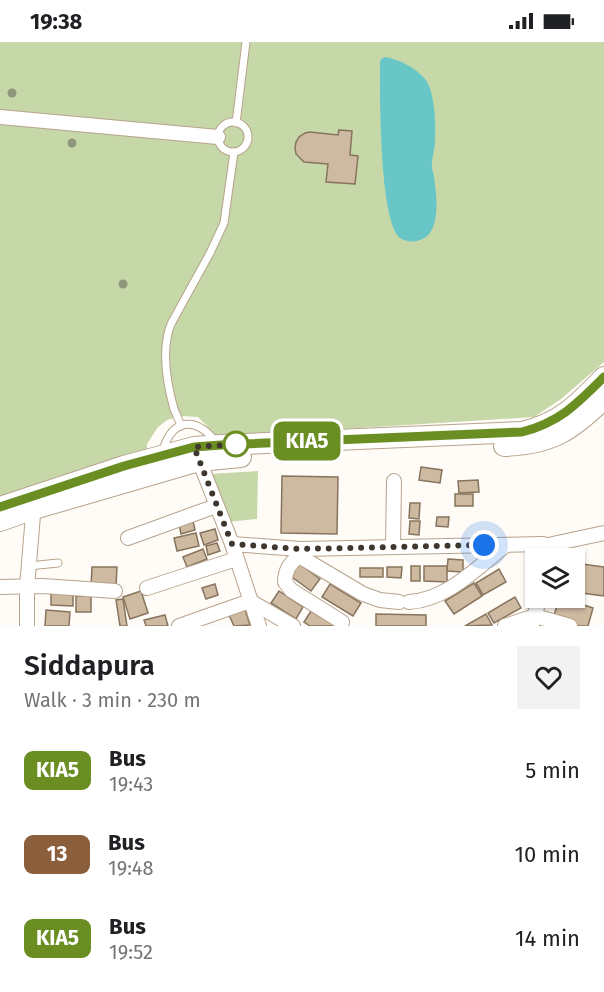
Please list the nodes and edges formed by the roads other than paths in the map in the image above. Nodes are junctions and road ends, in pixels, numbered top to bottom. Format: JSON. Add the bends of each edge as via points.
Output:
{"nodes":[{"id":1,"x":246,"y":42,"type":"edge"},
{"id":2,"x":0,"y":117,"type":"edge"},
{"id":3,"x":236,"y":123,"type":"junction"},
{"id":4,"x":218,"y":137,"type":"junction"},
{"id":5,"x":234,"y":152,"type":"junction"},
{"id":6,"x":604,"y":377,"type":"edge"},
{"id":7,"x":604,"y":399,"type":"edge"},
{"id":8,"x":182,"y":426,"type":"junction"},
{"id":9,"x":219,"y":445,"type":"junction"},
{"id":10,"x":196,"y":454,"type":"junction"},
{"id":11,"x":161,"y":456,"type":"junction"},
{"id":12,"x":394,"y":481,"type":"dead end"},
{"id":13,"x":34,"y":502,"type":"junction"},
{"id":14,"x":216,"y":506,"type":"junction"},
{"id":15,"x":0,"y":507,"type":"edge"},
{"id":16,"x":0,"y":521,"type":"edge"},
{"id":17,"x":604,"y":533,"type":"edge"},
{"id":18,"x":128,"y":538,"type":"dead end"},
{"id":19,"x":232,"y":544,"type":"junction"},
{"id":20,"x":506,"y":545,"type":"junction"},
{"id":21,"x":393,"y":547,"type":"junction"},
{"id":22,"x":525,"y":548,"type":"edge"},
{"id":23,"x":561,"y":548,"type":"edge"},
{"id":24,"x":297,"y":552,"type":"junction"},
{"id":25,"x":236,"y":559,"type":"junction"},
{"id":26,"x":58,"y":563,"type":"dead end"},
{"id":27,"x":29,"y":566,"type":"junction"},
{"id":28,"x":0,"y":587,"type":"edge"},
{"id":29,"x":27,"y":587,"type":"junction"},
{"id":30,"x":147,"y":588,"type":"dead end"},
{"id":31,"x":115,"y":591,"type":"dead end"},
{"id":32,"x":250,"y":601,"type":"junction"},
{"id":33,"x":533,"y":621,"type":"edge"},
{"id":34,"x":342,"y":622,"type":"dead end"},
{"id":35,"x":27,"y":626,"type":"edge"},
{"id":36,"x":179,"y":626,"type":"edge"},
{"id":37,"x":259,"y":626,"type":"edge"},
{"id":38,"x":293,"y":626,"type":"edge"},
{"id":39,"x":505,"y":626,"type":"edge"},
{"id":40,"x":570,"y":626,"type":"edge"}],
"edges":[{"from":1,"to":3,"type":"lane"},
{"from":2,"to":4,"type":"street"},
{"from":3,"to":4,"type":"lane","via":[[223,126]]},
{"from":3,"to":5,"type":"lane","via":[[244,127],[248,137],[244,147]]},
{"from":4,"to":5,"type":"lane","via":[[223,148]]},
{"from":5,"to":8,"type":"lane","via":[[224,223],[168,334],[166,364],[174,411]]},
{"from":6,"to":9,"type":"main road","via":[[562,415],[522,432]]},
{"from":7,"to":10,"type":"main road","via":[[571,428],[531,444],[236,457]]},
{"from":8,"to":9,"type":"lane","via":[[204,429]]},
{"from":8,"to":11,"type":"lane","via":[[166,440]]},
{"from":9,"to":10,"type":"main road"},
{"from":10,"to":11,"type":"main road"},
{"from":10,"to":13,"type":"main road"},
{"from":10,"to":14,"type":"street"},
{"from":11,"to":13,"type":"main road","via":[[124,466]]},
{"from":12,"to":21,"type":"street"},
{"from":13,"to":15,"type":"main road"},
{"from":13,"to":16,"type":"main road"},
{"from":13,"to":27,"type":"street"},
{"from":14,"to":18,"type":"street"},
{"from":14,"to":19,"type":"street"},
{"from":17,"to":23,"type":"street"},
{"from":19,"to":24,"type":"street"},
{"from":19,"to":25,"type":"street"},
{"from":20,"to":21,"type":"street"},
{"from":20,"to":22,"type":"street"},
{"from":20,"to":24,"type":"street","via":[[445,592],[404,602],[363,594]]},
{"from":21,"to":24,"type":"street"},
{"from":24,"to":34,"type":"street","via":[[285,582],[291,590]]},
{"from":25,"to":30,"type":"street"},
{"from":25,"to":32,"type":"street"},
{"from":26,"to":27,"type":"lane"},
{"from":27,"to":29,"type":"street"},
{"from":28,"to":29,"type":"street"},
{"from":29,"to":31,"type":"street"},
{"from":29,"to":35,"type":"street"},
{"from":32,"to":36,"type":"street"},
{"from":32,"to":37,"type":"street"},
{"from":32,"to":38,"type":"street"},
{"from":33,"to":39,"type":"street"},
{"from":33,"to":40,"type":"street"}]}
